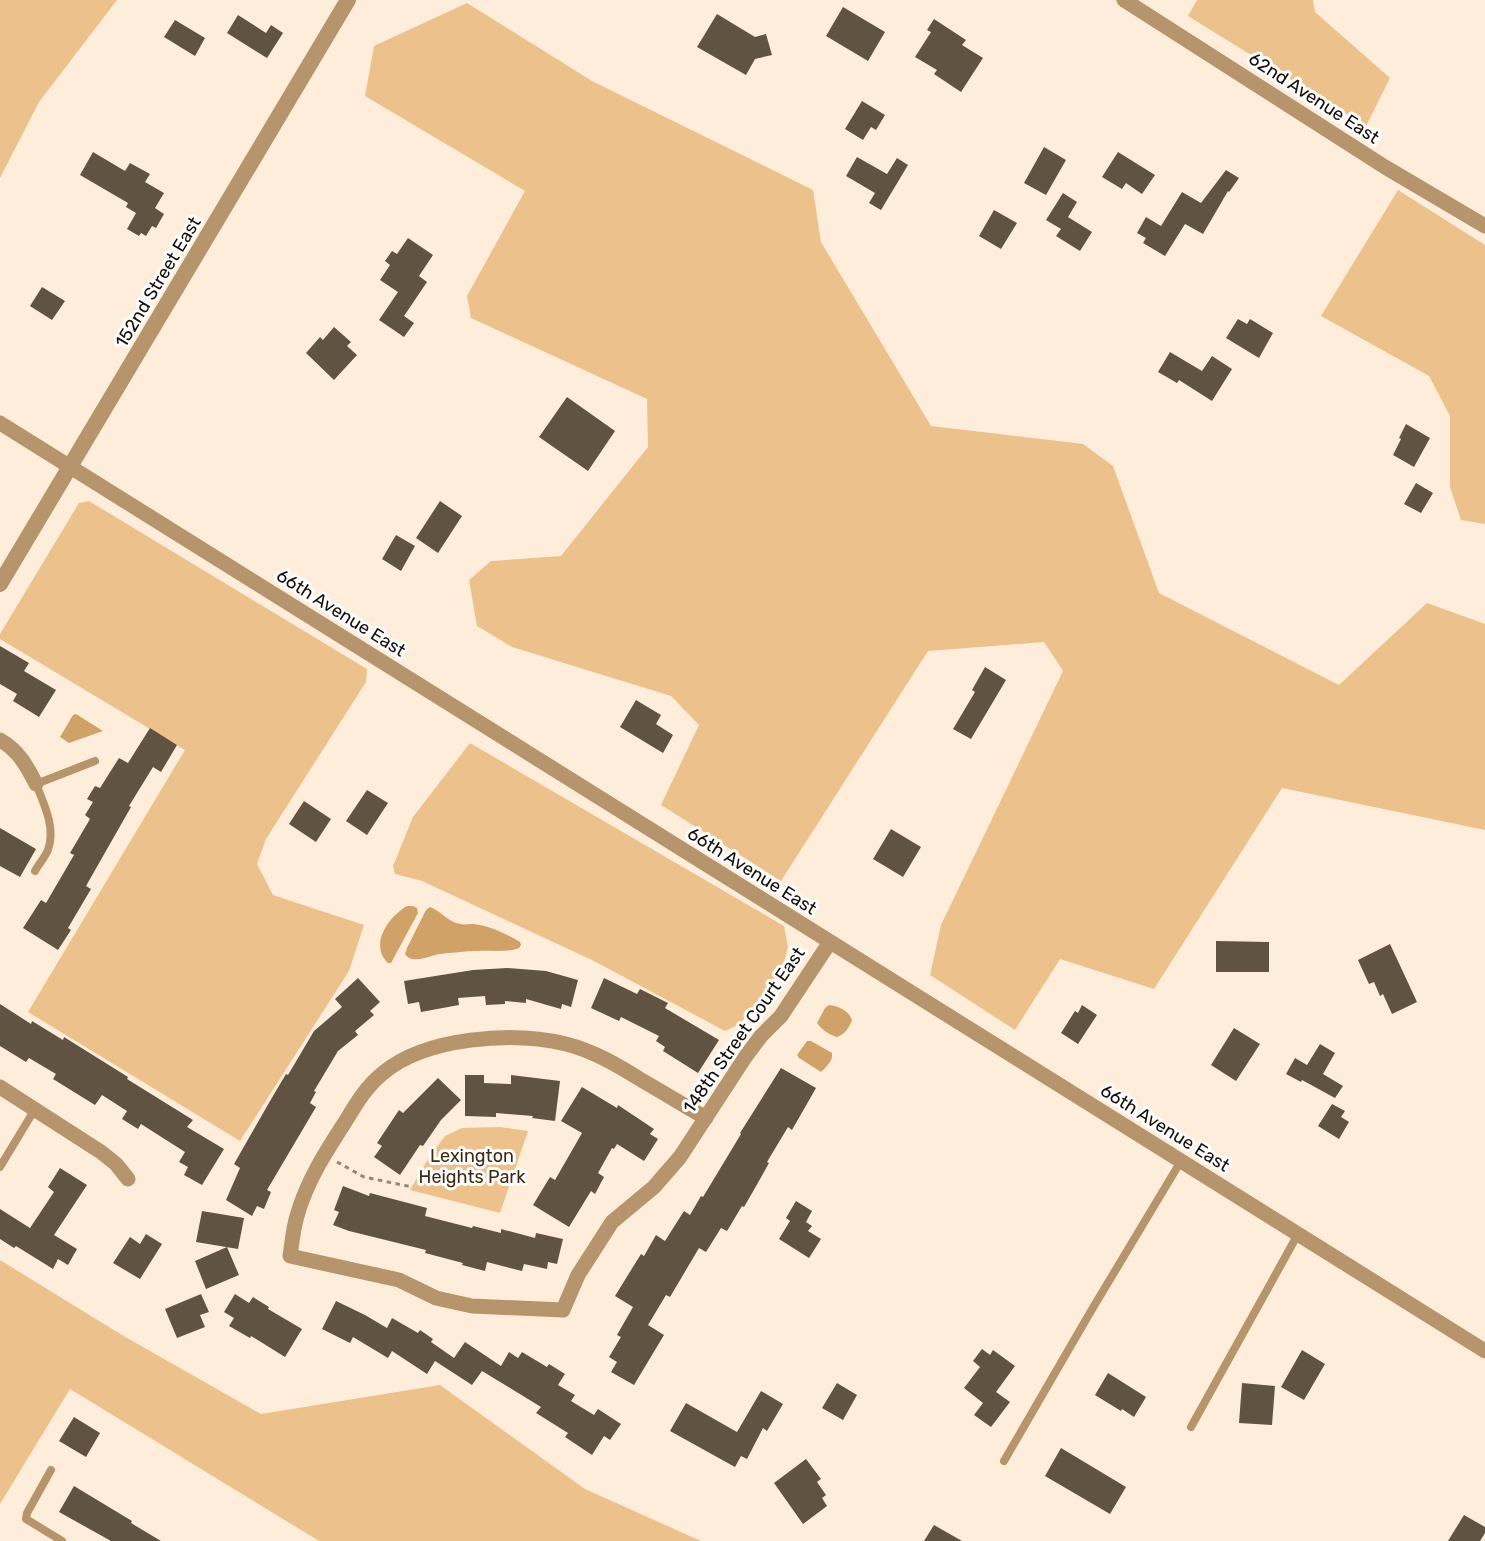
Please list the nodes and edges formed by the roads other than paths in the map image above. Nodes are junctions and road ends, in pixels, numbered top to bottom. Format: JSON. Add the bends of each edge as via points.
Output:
{"nodes":[{"id":1,"x":348,"y":0,"type":"edge"},
{"id":2,"x":1124,"y":0,"type":"edge"},
{"id":3,"x":1485,"y":226,"type":"edge"},
{"id":4,"x":0,"y":423,"type":"edge"},
{"id":5,"x":70,"y":467,"type":"junction"},
{"id":6,"x":0,"y":584,"type":"edge"},
{"id":7,"x":1,"y":742,"type":"edge"},
{"id":8,"x":95,"y":761,"type":"dead end"},
{"id":9,"x":36,"y":784,"type":"junction"},
{"id":10,"x":35,"y":871,"type":"dead end"},
{"id":11,"x":830,"y":942,"type":"junction"},
{"id":12,"x":0,"y":1087,"type":"edge"},
{"id":13,"x":35,"y":1109,"type":"junction"},
{"id":14,"x":705,"y":1118,"type":"junction"},
{"id":15,"x":1181,"y":1161,"type":"junction"},
{"id":16,"x":0,"y":1167,"type":"edge"},
{"id":17,"x":128,"y":1179,"type":"dead end"},
{"id":18,"x":1298,"y":1234,"type":"junction"},
{"id":19,"x":1485,"y":1351,"type":"edge"},
{"id":20,"x":1191,"y":1427,"type":"dead end"},
{"id":21,"x":1004,"y":1461,"type":"dead end"},
{"id":22,"x":51,"y":1470,"type":"dead end"},
{"id":23,"x":62,"y":1541,"type":"edge"}],
"edges":[{"from":1,"to":5,"type":"street","name":"152nd Street East"},
{"from":2,"to":3,"type":"street","name":"62nd Avenue East","via":[[1385,167]]},
{"from":4,"to":5,"type":"street","name":"66th Avenue East"},
{"from":5,"to":6,"type":"street","name":"152nd Street East"},
{"from":5,"to":11,"type":"street","name":"66th Avenue East"},
{"from":7,"to":9,"type":"street","via":[[19,754]]},
{"from":8,"to":9,"type":"lane"},
{"from":9,"to":10,"type":"lane","via":[[48,813],[50,830],[49,849]]},
{"from":11,"to":14,"type":"street","name":"148th Street Court East"},
{"from":11,"to":15,"type":"street","name":"66th Avenue East"},
{"from":12,"to":13,"type":"street"},
{"from":13,"to":16,"type":"lane"},
{"from":13,"to":17,"type":"street","via":[[117,1164]]},
{"from":14,"to":14,"type":"street","name":"148th Street Court East","via":[[616,1064],[567,1044],[504,1037],[424,1051],[402,1060],[364,1091],[309,1183],[297,1216],[290,1256],[399,1280],[436,1298],[472,1306],[563,1310],[578,1275],[612,1222],[681,1157]]},
{"from":15,"to":18,"type":"street","name":"66th Avenue East"},
{"from":15,"to":21,"type":"lane"},
{"from":18,"to":19,"type":"street","name":"66th Avenue East"},
{"from":18,"to":20,"type":"lane"},
{"from":22,"to":23,"type":"lane","via":[[26,1519]]}]}
